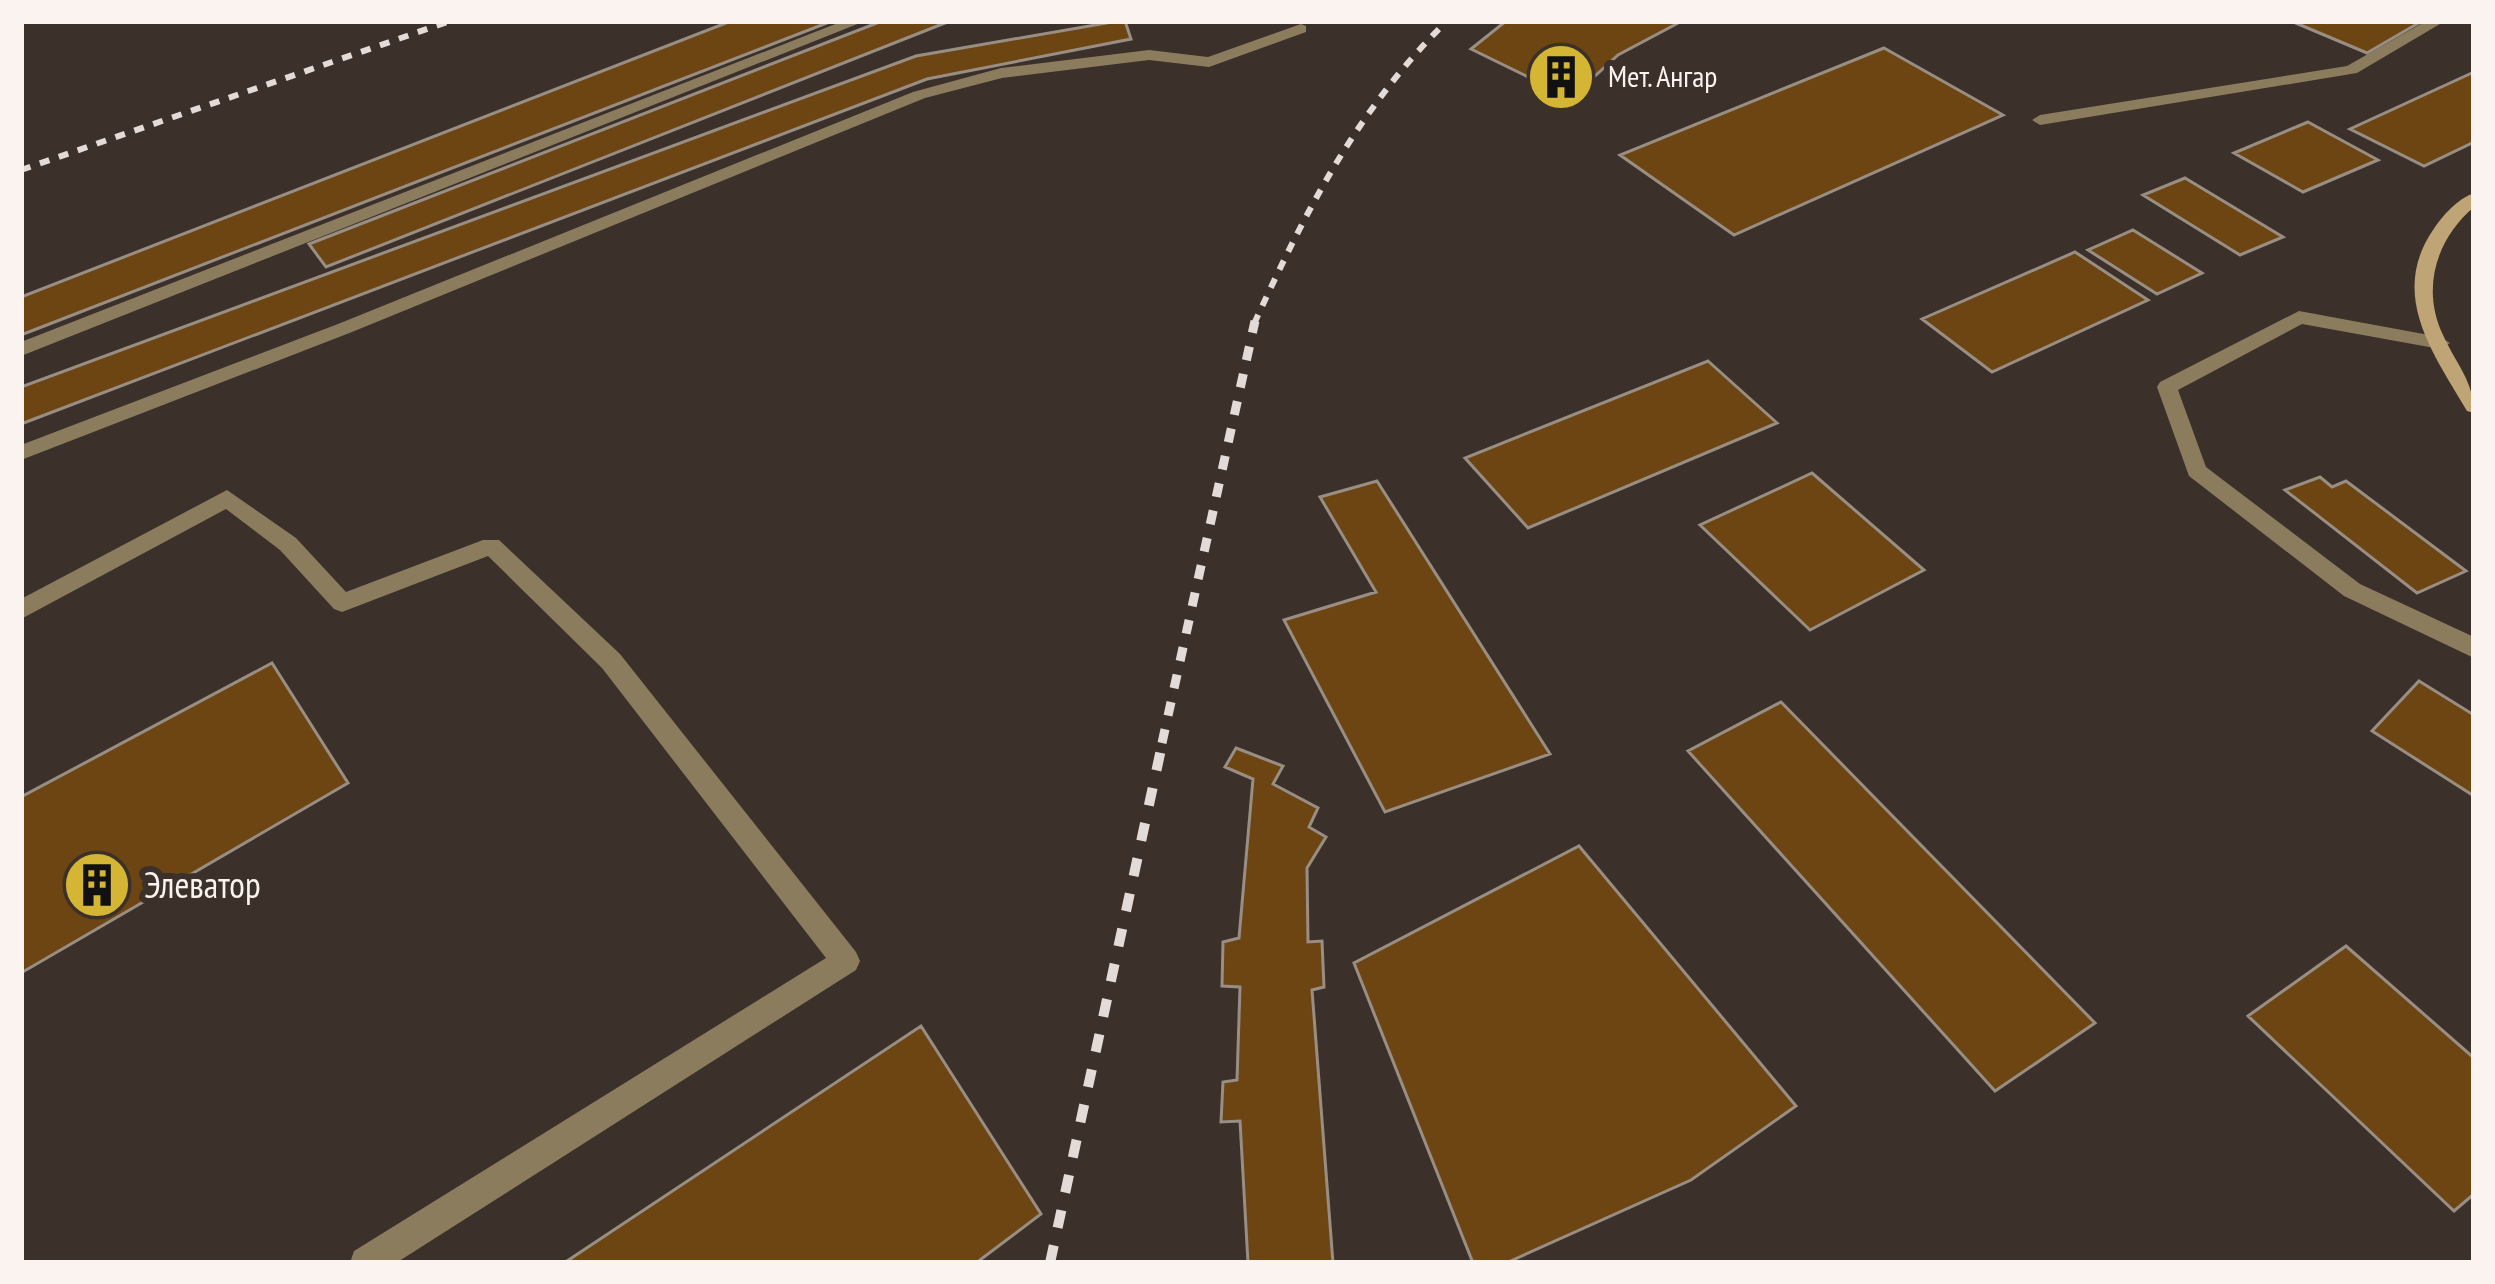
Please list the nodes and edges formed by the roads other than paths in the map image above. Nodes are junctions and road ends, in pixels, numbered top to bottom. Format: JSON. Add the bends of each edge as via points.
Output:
{"nodes":[{"id":1,"x":857,"y":21,"type":"edge"},
{"id":2,"x":2437,"y":21,"type":"edge"},
{"id":3,"x":1301,"y":29,"type":"dead end"},
{"id":4,"x":2040,"y":120,"type":"dead end"},
{"id":5,"x":2474,"y":198,"type":"edge"},
{"id":6,"x":2440,"y":343,"type":"junction"},
{"id":7,"x":21,"y":349,"type":"edge"},
{"id":8,"x":2474,"y":406,"type":"edge"},
{"id":9,"x":21,"y":453,"type":"edge"},
{"id":10,"x":21,"y":610,"type":"edge"},
{"id":11,"x":2474,"y":648,"type":"edge"},
{"id":12,"x":366,"y":1263,"type":"edge"}],
"edges":[{"from":1,"to":7,"type":"lane"},
{"from":2,"to":4,"type":"lane","via":[[2351,70]]},
{"from":3,"to":9,"type":"lane","via":[[1209,62],[1107,60],[1001,73],[919,95]]},
{"from":5,"to":6,"type":"street","via":[[2447,217],[2424,268],[2425,315]]},
{"from":6,"to":8,"type":"street"},
{"from":6,"to":11,"type":"lane","via":[[2300,317],[2168,387],[2197,471],[2352,590]]},
{"from":10,"to":12,"type":"lane","via":[[227,498],[288,544],[342,603],[490,546],[611,661],[846,961]]}]}
